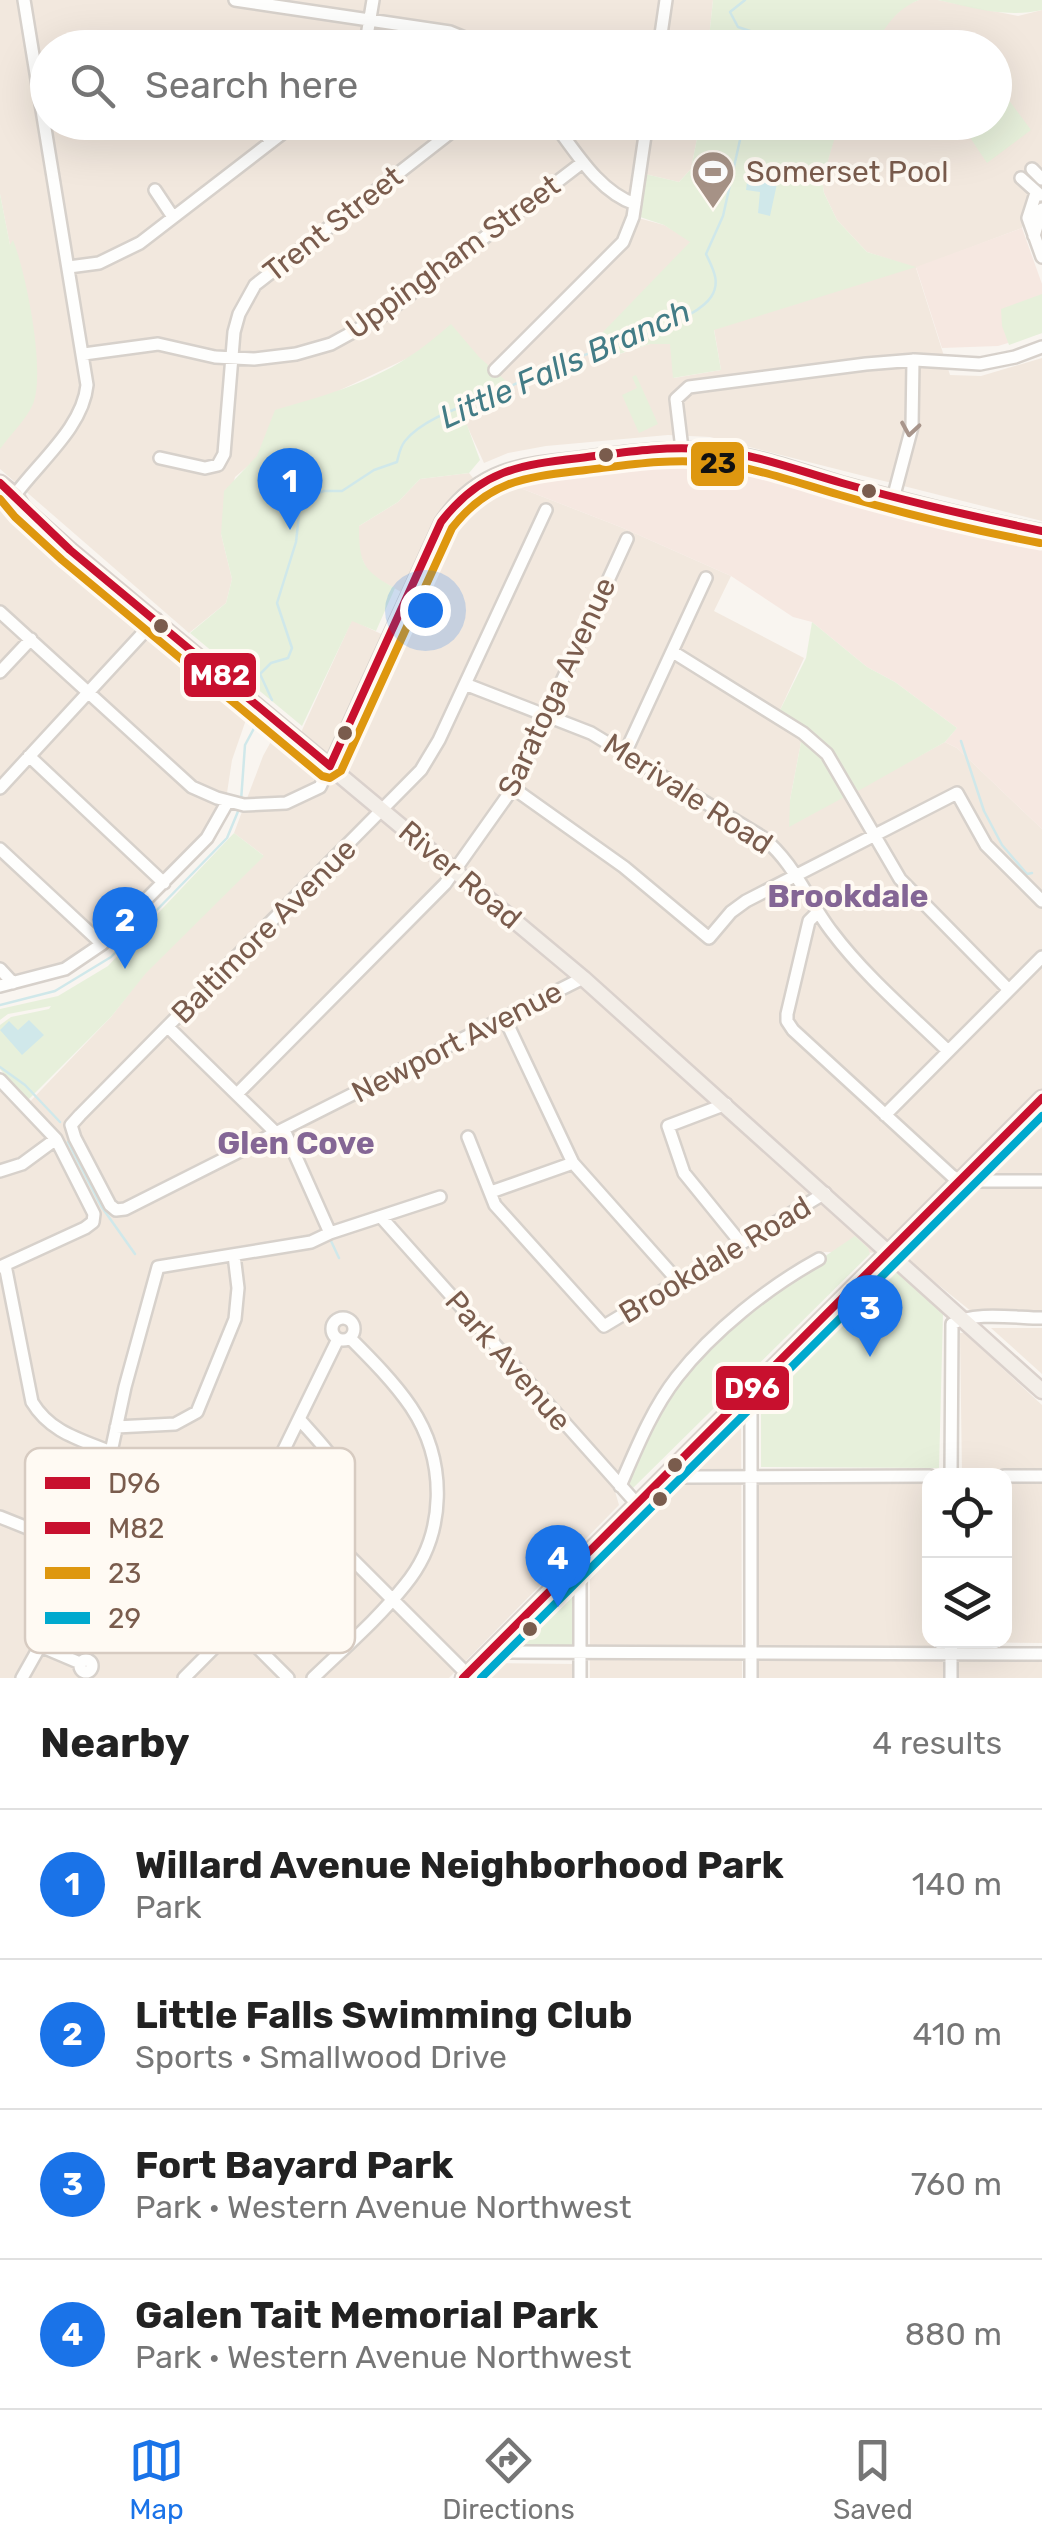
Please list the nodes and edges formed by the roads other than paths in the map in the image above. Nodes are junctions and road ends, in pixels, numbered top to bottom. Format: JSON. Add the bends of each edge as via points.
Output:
{"nodes":[{"id":1,"x":24,"y":0,"type":"edge"},
{"id":2,"x":234,"y":0,"type":"edge"},
{"id":3,"x":373,"y":0,"type":"edge"},
{"id":4,"x":666,"y":0,"type":"edge"},
{"id":5,"x":370,"y":20,"type":"junction"},
{"id":6,"x":30,"y":30,"type":"edge"},
{"id":7,"x":368,"y":30,"type":"edge"},
{"id":8,"x":437,"y":30,"type":"edge"},
{"id":9,"x":662,"y":30,"type":"edge"},
{"id":10,"x":51,"y":140,"type":"edge"},
{"id":11,"x":274,"y":140,"type":"edge"},
{"id":12,"x":441,"y":140,"type":"edge"},
{"id":13,"x":566,"y":140,"type":"edge"},
{"id":14,"x":645,"y":140,"type":"edge"},
{"id":15,"x":271,"y":142,"type":"joint"},
{"id":16,"x":583,"y":162,"type":"junction"},
{"id":17,"x":1032,"y":168,"type":"dead end"},
{"id":18,"x":1021,"y":178,"type":"dead end"},
{"id":19,"x":1042,"y":179,"type":"edge"},
{"id":20,"x":155,"y":190,"type":"dead end"},
{"id":21,"x":1039,"y":195,"type":"edge"},
{"id":22,"x":635,"y":204,"type":"junction"},
{"id":23,"x":1042,"y":209,"type":"edge"},
{"id":24,"x":174,"y":217,"type":"junction"},
{"id":25,"x":1034,"y":236,"type":"junction"},
{"id":26,"x":1042,"y":257,"type":"edge"},
{"id":27,"x":69,"y":268,"type":"junction"},
{"id":28,"x":1042,"y":347,"type":"edge"},
{"id":29,"x":84,"y":354,"type":"junction"},
{"id":30,"x":231,"y":358,"type":"junction"},
{"id":31,"x":912,"y":360,"type":"junction"},
{"id":32,"x":495,"y":370,"type":"dead end"},
{"id":33,"x":682,"y":449,"type":"junction"},
{"id":34,"x":160,"y":458,"type":"dead end"},
{"id":35,"x":0,"y":483,"type":"edge"},
{"id":36,"x":894,"y":495,"type":"junction"},
{"id":37,"x":9,"y":498,"type":"edge"},
{"id":38,"x":546,"y":510,"type":"dead end"},
{"id":39,"x":1042,"y":531,"type":"edge"},
{"id":40,"x":627,"y":539,"type":"dead end"},
{"id":41,"x":706,"y":578,"type":"dead end"},
{"id":42,"x":0,"y":612,"type":"edge"},
{"id":43,"x":156,"y":620,"type":"junction"},
{"id":44,"x":31,"y":639,"type":"junction"},
{"id":45,"x":673,"y":652,"type":"junction"},
{"id":46,"x":0,"y":672,"type":"edge"},
{"id":47,"x":464,"y":684,"type":"junction"},
{"id":48,"x":89,"y":693,"type":"junction"},
{"id":49,"x":546,"y":715,"type":"junction"},
{"id":50,"x":626,"y":752,"type":"junction"},
{"id":51,"x":29,"y":756,"type":"junction"},
{"id":52,"x":330,"y":766,"type":"junction"},
{"id":53,"x":0,"y":788,"type":"edge"},
{"id":54,"x":513,"y":788,"type":"junction"},
{"id":55,"x":236,"y":803,"type":"junction"},
{"id":56,"x":383,"y":811,"type":"junction"},
{"id":57,"x":875,"y":834,"type":"junction"},
{"id":58,"x":0,"y":849,"type":"edge"},
{"id":59,"x":455,"y":870,"type":"junction"},
{"id":60,"x":795,"y":874,"type":"junction"},
{"id":61,"x":164,"y":882,"type":"junction"},
{"id":62,"x":1042,"y":901,"type":"edge"},
{"id":63,"x":818,"y":912,"type":"junction"},
{"id":64,"x":102,"y":944,"type":"junction"},
{"id":65,"x":1042,"y":957,"type":"edge"},
{"id":66,"x":0,"y":968,"type":"edge"},
{"id":67,"x":583,"y":978,"type":"junction"},
{"id":68,"x":7,"y":984,"type":"edge"},
{"id":69,"x":1009,"y":990,"type":"junction"},
{"id":70,"x":506,"y":1019,"type":"junction"},
{"id":71,"x":168,"y":1027,"type":"junction"},
{"id":72,"x":948,"y":1051,"type":"junction"},
{"id":73,"x":0,"y":1080,"type":"edge"},
{"id":74,"x":236,"y":1094,"type":"junction"},
{"id":75,"x":1042,"y":1098,"type":"edge"},
{"id":76,"x":726,"y":1104,"type":"junction"},
{"id":77,"x":885,"y":1116,"type":"junction"},
{"id":78,"x":280,"y":1132,"type":"junction"},
{"id":79,"x":468,"y":1137,"type":"dead end"},
{"id":80,"x":56,"y":1139,"type":"junction"},
{"id":81,"x":573,"y":1163,"type":"junction"},
{"id":82,"x":0,"y":1172,"type":"edge"},
{"id":83,"x":960,"y":1181,"type":"junction"},
{"id":84,"x":1042,"y":1181,"type":"edge"},
{"id":85,"x":491,"y":1192,"type":"junction"},
{"id":86,"x":825,"y":1193,"type":"junction"},
{"id":87,"x":440,"y":1197,"type":"dead end"},
{"id":88,"x":116,"y":1210,"type":"joint"},
{"id":89,"x":380,"y":1217,"type":"junction"},
{"id":90,"x":330,"y":1232,"type":"junction"},
{"id":91,"x":740,"y":1242,"type":"junction"},
{"id":92,"x":888,"y":1253,"type":"junction"},
{"id":93,"x":234,"y":1256,"type":"junction"},
{"id":94,"x":819,"y":1259,"type":"dead end"},
{"id":95,"x":2,"y":1266,"type":"edge"},
{"id":96,"x":678,"y":1281,"type":"junction"},
{"id":97,"x":1042,"y":1318,"type":"edge"},
{"id":98,"x":961,"y":1319,"type":"junction"},
{"id":99,"x":751,"y":1390,"type":"junction"},
{"id":100,"x":1042,"y":1390,"type":"edge"},
{"id":101,"x":299,"y":1418,"type":"junction"},
{"id":102,"x":116,"y":1427,"type":"junction"},
{"id":103,"x":101,"y":1448,"type":"edge"},
{"id":104,"x":112,"y":1448,"type":"edge"},
{"id":105,"x":285,"y":1448,"type":"edge"},
{"id":106,"x":325,"y":1448,"type":"edge"},
{"id":107,"x":951,"y":1468,"type":"edge"},
{"id":108,"x":669,"y":1470,"type":"junction"},
{"id":109,"x":752,"y":1476,"type":"junction"},
{"id":110,"x":922,"y":1476,"type":"edge"},
{"id":111,"x":1012,"y":1476,"type":"edge"},
{"id":112,"x":1042,"y":1476,"type":"edge"},
{"id":113,"x":620,"y":1486,"type":"junction"},
{"id":114,"x":637,"y":1504,"type":"junction"},
{"id":115,"x":0,"y":1517,"type":"edge"},
{"id":116,"x":25,"y":1527,"type":"edge"},
{"id":117,"x":355,"y":1562,"type":"edge"},
{"id":118,"x":580,"y":1562,"type":"junction"},
{"id":119,"x":392,"y":1599,"type":"junction"},
{"id":120,"x":355,"y":1636,"type":"edge"},
{"id":121,"x":951,"y":1648,"type":"edge"},
{"id":122,"x":488,"y":1652,"type":"junction"},
{"id":123,"x":36,"y":1653,"type":"edge"},
{"id":124,"x":56,"y":1653,"type":"edge"},
{"id":125,"x":209,"y":1653,"type":"edge"},
{"id":126,"x":263,"y":1653,"type":"edge"},
{"id":127,"x":338,"y":1653,"type":"edge"},
{"id":128,"x":580,"y":1654,"type":"junction"},
{"id":129,"x":751,"y":1654,"type":"junction"},
{"id":130,"x":951,"y":1654,"type":"junction"},
{"id":131,"x":1042,"y":1654,"type":"edge"},
{"id":132,"x":80,"y":1663,"type":"dead end"},
{"id":133,"x":465,"y":1676,"type":"edge"},
{"id":134,"x":22,"y":1678,"type":"edge"},
{"id":135,"x":184,"y":1678,"type":"edge"},
{"id":136,"x":288,"y":1678,"type":"edge"},
{"id":137,"x":313,"y":1678,"type":"edge"},
{"id":138,"x":580,"y":1678,"type":"edge"},
{"id":139,"x":751,"y":1678,"type":"edge"},
{"id":140,"x":951,"y":1678,"type":"edge"}],
"edges":[{"from":1,"to":6,"type":"street"},
{"from":2,"to":5,"type":"street"},
{"from":3,"to":5,"type":"street"},
{"from":4,"to":9,"type":"street"},
{"from":5,"to":7,"type":"street"},
{"from":5,"to":8,"type":"street"},
{"from":10,"to":27,"type":"street"},
{"from":11,"to":15,"type":"street"},
{"from":12,"to":30,"type":"street","name":"Trent Street","via":[[255,285],[240,314]]},
{"from":13,"to":16,"type":"street"},
{"from":14,"to":22,"type":"street"},
{"from":15,"to":24,"type":"street"},
{"from":16,"to":22,"type":"street","via":[[614,194]]},
{"from":16,"to":30,"type":"street","name":"Uppingham Street","via":[[363,329],[296,354]]},
{"from":17,"to":19,"type":"street"},
{"from":18,"to":21,"type":"street"},
{"from":20,"to":24,"type":"street"},
{"from":21,"to":25,"type":"street","via":[[1028,218]]},
{"from":22,"to":32,"type":"street","via":[[617,250]]},
{"from":23,"to":25,"type":"street"},
{"from":24,"to":27,"type":"street","via":[[121,254]]},
{"from":25,"to":26,"type":"street"},
{"from":27,"to":29,"type":"street"},
{"from":28,"to":31,"type":"street","via":[[980,364]]},
{"from":29,"to":30,"type":"street","name":"Uppingham Street","via":[[158,344]]},
{"from":29,"to":37,"type":"street","via":[[82,408]]},
{"from":30,"to":34,"type":"street","name":"Trent Street","via":[[222,460],[205,468]]},
{"from":31,"to":33,"type":"street","via":[[684,389],[676,403]]},
{"from":31,"to":36,"type":"street","one_way":true,"via":[[912,427]]},
{"from":33,"to":36,"type":"street","via":[[759,458]]},
{"from":33,"to":52,"type":"street","via":[[518,465],[464,495],[434,536]]},
{"from":35,"to":37,"type":"main road","name":"River Road"},
{"from":36,"to":39,"type":"street"},
{"from":37,"to":43,"type":"main road","name":"River Road"},
{"from":38,"to":47,"type":"street","name":"Baltimore Avenue"},
{"from":40,"to":49,"type":"street","name":"Saratoga Avenue"},
{"from":41,"to":45,"type":"street"},
{"from":42,"to":44,"type":"street"},
{"from":43,"to":48,"type":"street"},
{"from":43,"to":52,"type":"main road","name":"River Road"},
{"from":44,"to":46,"type":"street"},
{"from":44,"to":48,"type":"street"},
{"from":45,"to":50,"type":"street"},
{"from":45,"to":57,"type":"street","via":[[818,745],[840,770]]},
{"from":47,"to":49,"type":"street","name":"Merivale Road"},
{"from":47,"to":56,"type":"street","name":"Baltimore Avenue","via":[[421,770]]},
{"from":48,"to":51,"type":"street"},
{"from":48,"to":55,"type":"street","via":[[182,779]]},
{"from":49,"to":50,"type":"street","name":"Merivale Road"},
{"from":49,"to":54,"type":"street","name":"Saratoga Avenue"},
{"from":50,"to":60,"type":"street","name":"Merivale Road","via":[[762,838]]},
{"from":51,"to":53,"type":"street"},
{"from":51,"to":61,"type":"street"},
{"from":52,"to":55,"type":"street","via":[[311,794],[286,803]]},
{"from":52,"to":56,"type":"main road","name":"River Road"},
{"from":54,"to":59,"type":"street","name":"Saratoga Avenue"},
{"from":54,"to":60,"type":"street","via":[[708,938],[746,900]]},
{"from":55,"to":61,"type":"street"},
{"from":56,"to":59,"type":"main road","name":"River Road"},
{"from":56,"to":71,"type":"street","name":"Baltimore Avenue"},
{"from":57,"to":60,"type":"street"},
{"from":57,"to":62,"type":"street","via":[[957,793],[986,845]]},
{"from":57,"to":69,"type":"street","via":[[910,890]]},
{"from":58,"to":64,"type":"street"},
{"from":59,"to":67,"type":"main road","name":"River Road"},
{"from":59,"to":74,"type":"street","name":"Saratoga Avenue"},
{"from":60,"to":63,"type":"street","name":"Merivale Road"},
{"from":61,"to":64,"type":"street"},
{"from":63,"to":72,"type":"street","name":"Merivale Road"},
{"from":63,"to":77,"type":"street","via":[[810,921],[787,1021]]},
{"from":64,"to":68,"type":"street","via":[[65,968]]},
{"from":65,"to":69,"type":"street"},
{"from":66,"to":68,"type":"street"},
{"from":67,"to":70,"type":"street","name":"Newport Avenue"},
{"from":67,"to":76,"type":"main road","name":"River Road"},
{"from":69,"to":72,"type":"street"},
{"from":70,"to":78,"type":"street","name":"Newport Avenue"},
{"from":70,"to":81,"type":"street"},
{"from":71,"to":74,"type":"street"},
{"from":71,"to":88,"type":"street","name":"Baltimore Avenue","via":[[71,1126],[92,1176]]},
{"from":72,"to":77,"type":"street"},
{"from":73,"to":80,"type":"street"},
{"from":74,"to":78,"type":"street"},
{"from":75,"to":83,"type":"main road"},
{"from":76,"to":86,"type":"main road","name":"River Road"},
{"from":76,"to":91,"type":"street","via":[[668,1126],[684,1173]]},
{"from":77,"to":83,"type":"street"},
{"from":78,"to":88,"type":"street","name":"Newport Avenue"},
{"from":78,"to":90,"type":"street"},
{"from":79,"to":85,"type":"street"},
{"from":80,"to":82,"type":"street"},
{"from":80,"to":95,"type":"street","via":[[94,1222]]},
{"from":81,"to":85,"type":"street"},
{"from":81,"to":96,"type":"street"},
{"from":83,"to":84,"type":"street"},
{"from":83,"to":92,"type":"main road"},
{"from":85,"to":96,"type":"street","name":"Brookdale Road","via":[[495,1205],[604,1326]]},
{"from":86,"to":91,"type":"street","name":"Brookdale Road"},
{"from":86,"to":92,"type":"main road","name":"River Road"},
{"from":87,"to":89,"type":"street"},
{"from":89,"to":90,"type":"street"},
{"from":89,"to":113,"type":"street","name":"Park Avenue"},
{"from":90,"to":93,"type":"street"},
{"from":91,"to":96,"type":"street","name":"Brookdale Road"},
{"from":92,"to":98,"type":"main road","name":"River Road"},
{"from":92,"to":99,"type":"main road"},
{"from":93,"to":102,"type":"street","via":[[158,1267]]},
{"from":93,"to":102,"type":"street","via":[[238,1306],[197,1412],[175,1424]]},
{"from":94,"to":113,"type":"street","via":[[770,1288],[680,1374]]},
{"from":95,"to":103,"type":"street","via":[[32,1402],[60,1432]]},
{"from":97,"to":98,"type":"street"},
{"from":98,"to":100,"type":"main road","name":"River Road"},
{"from":98,"to":107,"type":"street","via":[[951,1327]]},
{"from":99,"to":108,"type":"main road"},
{"from":99,"to":109,"type":"street"},
{"from":101,"to":105,"type":"street"},
{"from":101,"to":106,"type":"street"},
{"from":101,"to":119,"type":"street","via":[[344,1338],[413,1410],[430,1442],[436,1511],[429,1543]]},
{"from":102,"to":104,"type":"street"},
{"from":108,"to":109,"type":"street","via":[[685,1477]]},
{"from":108,"to":114,"type":"main road"},
{"from":109,"to":110,"type":"street"},
{"from":109,"to":129,"type":"street"},
{"from":111,"to":112,"type":"street"},
{"from":113,"to":114,"type":"street","name":"Park Avenue"},
{"from":114,"to":118,"type":"main road"},
{"from":115,"to":116,"type":"street"},
{"from":117,"to":119,"type":"street"},
{"from":118,"to":122,"type":"main road"},
{"from":118,"to":128,"type":"street"},
{"from":119,"to":120,"type":"street"},
{"from":119,"to":133,"type":"street"},
{"from":121,"to":130,"type":"street"},
{"from":122,"to":128,"type":"street"},
{"from":122,"to":133,"type":"main road"},
{"from":123,"to":134,"type":"street"},
{"from":124,"to":132,"type":"street"},
{"from":125,"to":135,"type":"street"},
{"from":126,"to":136,"type":"street"},
{"from":127,"to":137,"type":"street"},
{"from":128,"to":129,"type":"street"},
{"from":128,"to":138,"type":"street"},
{"from":129,"to":130,"type":"street"},
{"from":129,"to":139,"type":"street"},
{"from":130,"to":131,"type":"street"},
{"from":130,"to":140,"type":"street"}]}
